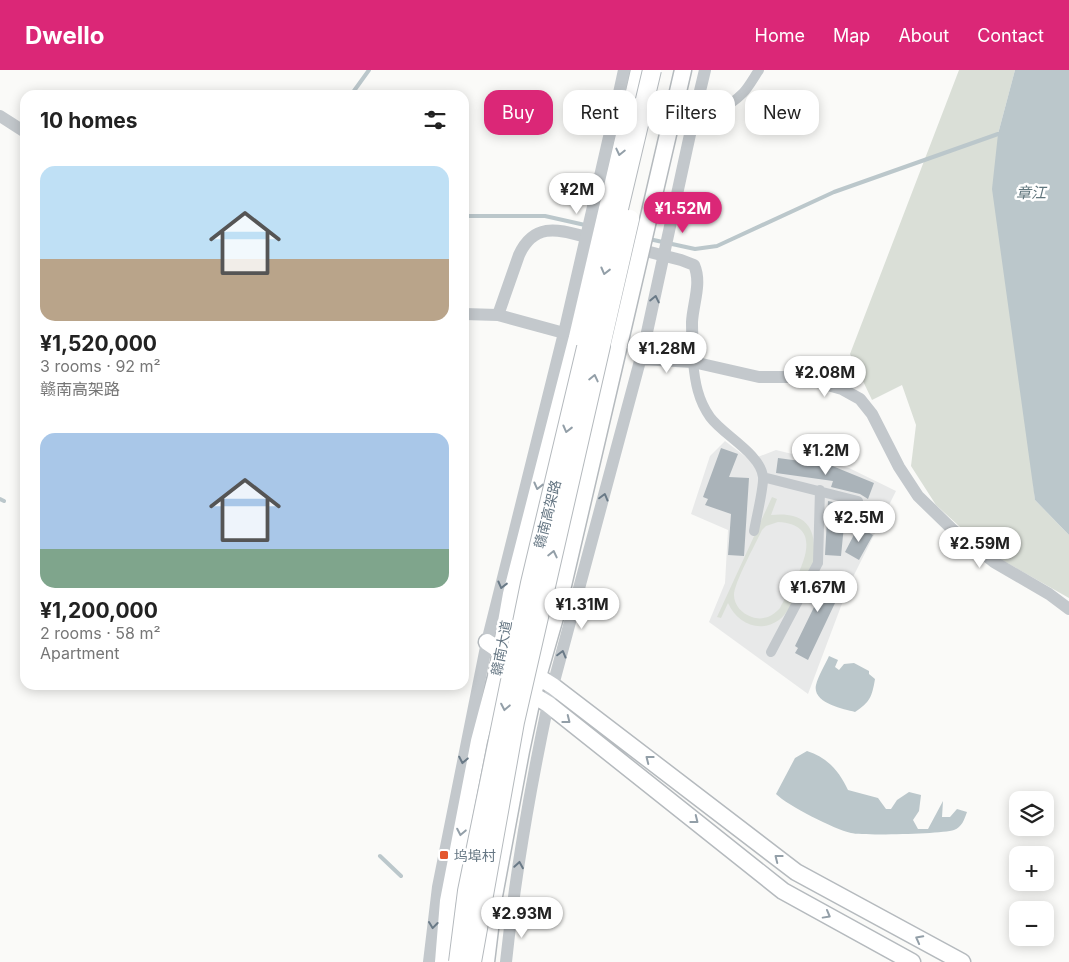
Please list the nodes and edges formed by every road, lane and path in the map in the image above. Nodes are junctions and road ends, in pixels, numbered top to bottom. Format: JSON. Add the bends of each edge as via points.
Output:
{"nodes":[{"id":1,"x":624,"y":70,"type":"edge"},
{"id":2,"x":639,"y":70,"type":"edge"},
{"id":3,"x":652,"y":70,"type":"edge"},
{"id":4,"x":665,"y":70,"type":"edge"},
{"id":5,"x":683,"y":70,"type":"edge"},
{"id":6,"x":705,"y":70,"type":"edge"},
{"id":7,"x":759,"y":70,"type":"edge"},
{"id":8,"x":624,"y":90,"type":"edge"},
{"id":9,"x":630,"y":90,"type":"edge"},
{"id":10,"x":700,"y":90,"type":"edge"},
{"id":11,"x":735,"y":100,"type":"edge"},
{"id":12,"x":0,"y":116,"type":"edge"},
{"id":13,"x":20,"y":129,"type":"edge"},
{"id":14,"x":617,"y":135,"type":"edge"},
{"id":15,"x":690,"y":135,"type":"edge"},
{"id":16,"x":469,"y":314,"type":"edge"},
{"id":17,"x":498,"y":315,"type":"junction"},
{"id":18,"x":570,"y":335,"type":"junction"},
{"id":19,"x":642,"y":359,"type":"junction"},
{"id":20,"x":694,"y":362,"type":"junction"},
{"id":21,"x":763,"y":477,"type":"junction"},
{"id":22,"x":820,"y":490,"type":"junction"},
{"id":23,"x":858,"y":501,"type":"dead end"},
{"id":24,"x":754,"y":531,"type":"dead end"},
{"id":25,"x":511,"y":594,"type":"junction"},
{"id":26,"x":558,"y":607,"type":"junction"},
{"id":27,"x":1069,"y":609,"type":"edge"},
{"id":28,"x":487,"y":642,"type":"junction"},
{"id":29,"x":502,"y":651,"type":"junction"},
{"id":30,"x":771,"y":652,"type":"dead end"},
{"id":31,"x":483,"y":664,"type":"junction"},
{"id":32,"x":497,"y":674,"type":"junction"},
{"id":33,"x":538,"y":676,"type":"junction"},
{"id":34,"x":553,"y":686,"type":"junction"},
{"id":35,"x":533,"y":694,"type":"junction"},
{"id":36,"x":548,"y":704,"type":"junction"},
{"id":37,"x":479,"y":741,"type":"junction"},
{"id":38,"x":521,"y":751,"type":"junction"},
{"id":39,"x":429,"y":962,"type":"edge"},
{"id":40,"x":443,"y":962,"type":"edge"},
{"id":41,"x":458,"y":962,"type":"edge"},
{"id":42,"x":472,"y":962,"type":"edge"},
{"id":43,"x":486,"y":962,"type":"edge"},
{"id":44,"x":506,"y":962,"type":"edge"},
{"id":45,"x":912,"y":962,"type":"edge"},
{"id":46,"x":962,"y":962,"type":"edge"}],
"edges":[{"from":1,"to":8,"type":"street"},
{"from":2,"to":9,"type":"main road"},
{"from":3,"to":41,"type":"highway","name":"赣南高架路","one_way":true,"bridge":true,"via":[[530,583],[467,891]]},
{"from":42,"to":4,"type":"highway","name":"赣南高架路","one_way":true,"bridge":true,"via":[[514,722]]},
{"from":5,"to":26,"type":"main road","bridge":true},
{"from":6,"to":10,"type":"street"},
{"from":7,"to":11,"type":"street","via":[[744,93]]},
{"from":12,"to":13,"type":"street"},
{"from":14,"to":18,"type":"main road","name":"赣南大道","one_way":true,"bridge":true},
{"from":19,"to":15,"type":"street","one_way":true,"bridge":true},
{"from":16,"to":17,"type":"street"},
{"from":17,"to":18,"type":"street"},
{"from":17,"to":20,"type":"street","via":[[519,255],[532,236],[542,230],[555,230],[594,239],[694,265],[698,273],[692,323]]},
{"from":18,"to":25,"type":"main road","name":"赣南大道","one_way":true},
{"from":18,"to":28,"type":"street","one_way":true},
{"from":19,"to":20,"type":"street"},
{"from":34,"to":19,"type":"street","one_way":true},
{"from":20,"to":21,"type":"street","via":[[700,400],[724,432],[755,459]]},
{"from":20,"to":27,"type":"street","via":[[759,377],[800,377],[842,389],[860,399],[872,414],[918,496],[953,530],[994,562]]},
{"from":21,"to":22,"type":"street"},
{"from":21,"to":24,"type":"street"},
{"from":22,"to":23,"type":"street"},
{"from":22,"to":30,"type":"street","via":[[818,563]]},
{"from":25,"to":26,"type":"main road"},
{"from":25,"to":29,"type":"main road","name":"赣南大道"},
{"from":26,"to":33,"type":"main road"},
{"from":28,"to":29,"type":"main road"},
{"from":28,"to":31,"type":"street"},
{"from":29,"to":32,"type":"main road","name":"赣南大道"},
{"from":29,"to":33,"type":"main road"},
{"from":31,"to":32,"type":"main road"},
{"from":31,"to":39,"type":"street","one_way":true,"via":[[438,887]]},
{"from":32,"to":35,"type":"main road"},
{"from":32,"to":37,"type":"main road","name":"赣南大道"},
{"from":33,"to":34,"type":"main road"},
{"from":33,"to":35,"type":"main road"},
{"from":34,"to":36,"type":"street"},
{"from":46,"to":34,"type":"main road","one_way":true,"via":[[796,872]]},
{"from":35,"to":36,"type":"main road"},
{"from":35,"to":38,"type":"main road"},
{"from":44,"to":36,"type":"street","one_way":true,"via":[[511,913]]},
{"from":36,"to":45,"type":"main road","one_way":true,"via":[[784,891]]},
{"from":37,"to":38,"type":"main road"},
{"from":37,"to":40,"type":"main road","name":"赣南大道","one_way":true,"via":[[448,901]]},
{"from":38,"to":43,"type":"main road","via":[[494,896]]}]}
